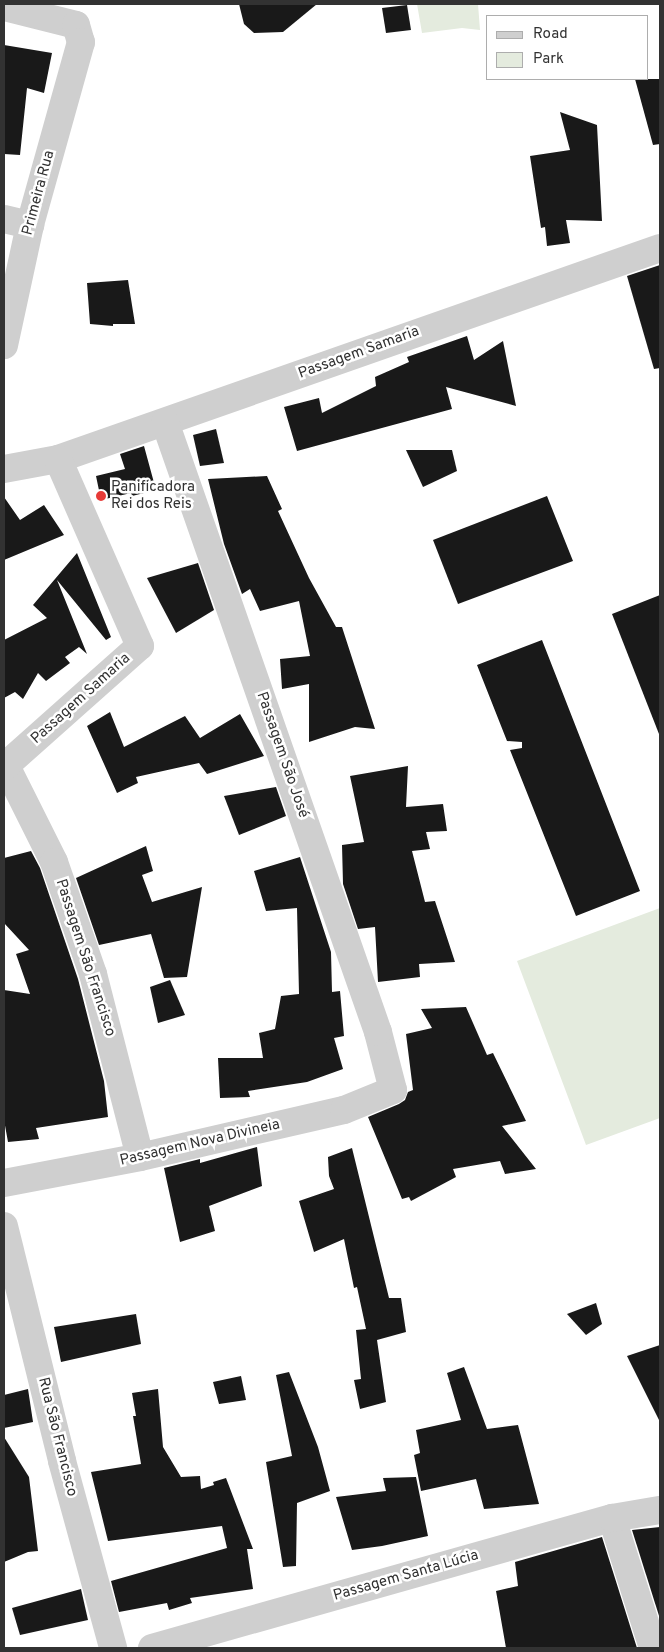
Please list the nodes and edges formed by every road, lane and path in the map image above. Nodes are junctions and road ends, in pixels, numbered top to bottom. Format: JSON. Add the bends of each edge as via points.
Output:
{"nodes":[{"id":1,"x":8,"y":7,"type":"edge"},
{"id":2,"x":4,"y":219,"type":"edge"},
{"id":3,"x":30,"y":225,"type":"junction"},
{"id":4,"x":660,"y":248,"type":"edge"},
{"id":5,"x":4,"y":345,"type":"edge"},
{"id":6,"x":165,"y":422,"type":"junction"},
{"id":7,"x":58,"y":460,"type":"junction"},
{"id":8,"x":4,"y":469,"type":"edge"},
{"id":9,"x":5,"y":767,"type":"edge"},
{"id":10,"x":393,"y":1090,"type":"joint"},
{"id":11,"x":140,"y":1157,"type":"junction"},
{"id":12,"x":4,"y":1183,"type":"edge"},
{"id":13,"x":4,"y":1226,"type":"edge"},
{"id":14,"x":660,"y":1510,"type":"edge"},
{"id":15,"x":612,"y":1518,"type":"junction"},
{"id":16,"x":113,"y":1648,"type":"edge"},
{"id":17,"x":152,"y":1648,"type":"edge"},
{"id":18,"x":654,"y":1648,"type":"edge"}],
"edges":[{"from":1,"to":3,"type":"street","name":"Primeira Rua","via":[[76,25],[81,42]]},
{"from":2,"to":3,"type":"street"},
{"from":3,"to":5,"type":"street","name":"Primeira Rua"},
{"from":4,"to":6,"type":"street","name":"Passagem Samaria"},
{"from":6,"to":7,"type":"street","name":"Passagem Samaria"},
{"from":6,"to":10,"type":"street","name":"Passagem São José","via":[[378,1032]]},
{"from":7,"to":8,"type":"street","name":"Passagem Samaria"},
{"from":7,"to":9,"type":"street","name":"Passagem Samaria","via":[[140,646]]},
{"from":9,"to":11,"type":"street","name":"Passagem São Francisco","via":[[54,862],[93,974]]},
{"from":10,"to":11,"type":"street","name":"Passagem Nova Divineia","via":[[344,1110]]},
{"from":11,"to":12,"type":"street","name":"Passagem Nova Divineia"},
{"from":13,"to":16,"type":"street","name":"Rua São Francisco","via":[[62,1461]]},
{"from":14,"to":15,"type":"street","name":"Passagem Santa Lúcia"},
{"from":15,"to":17,"type":"street","name":"Passagem Santa Lúcia"},
{"from":15,"to":18,"type":"street"}]}
